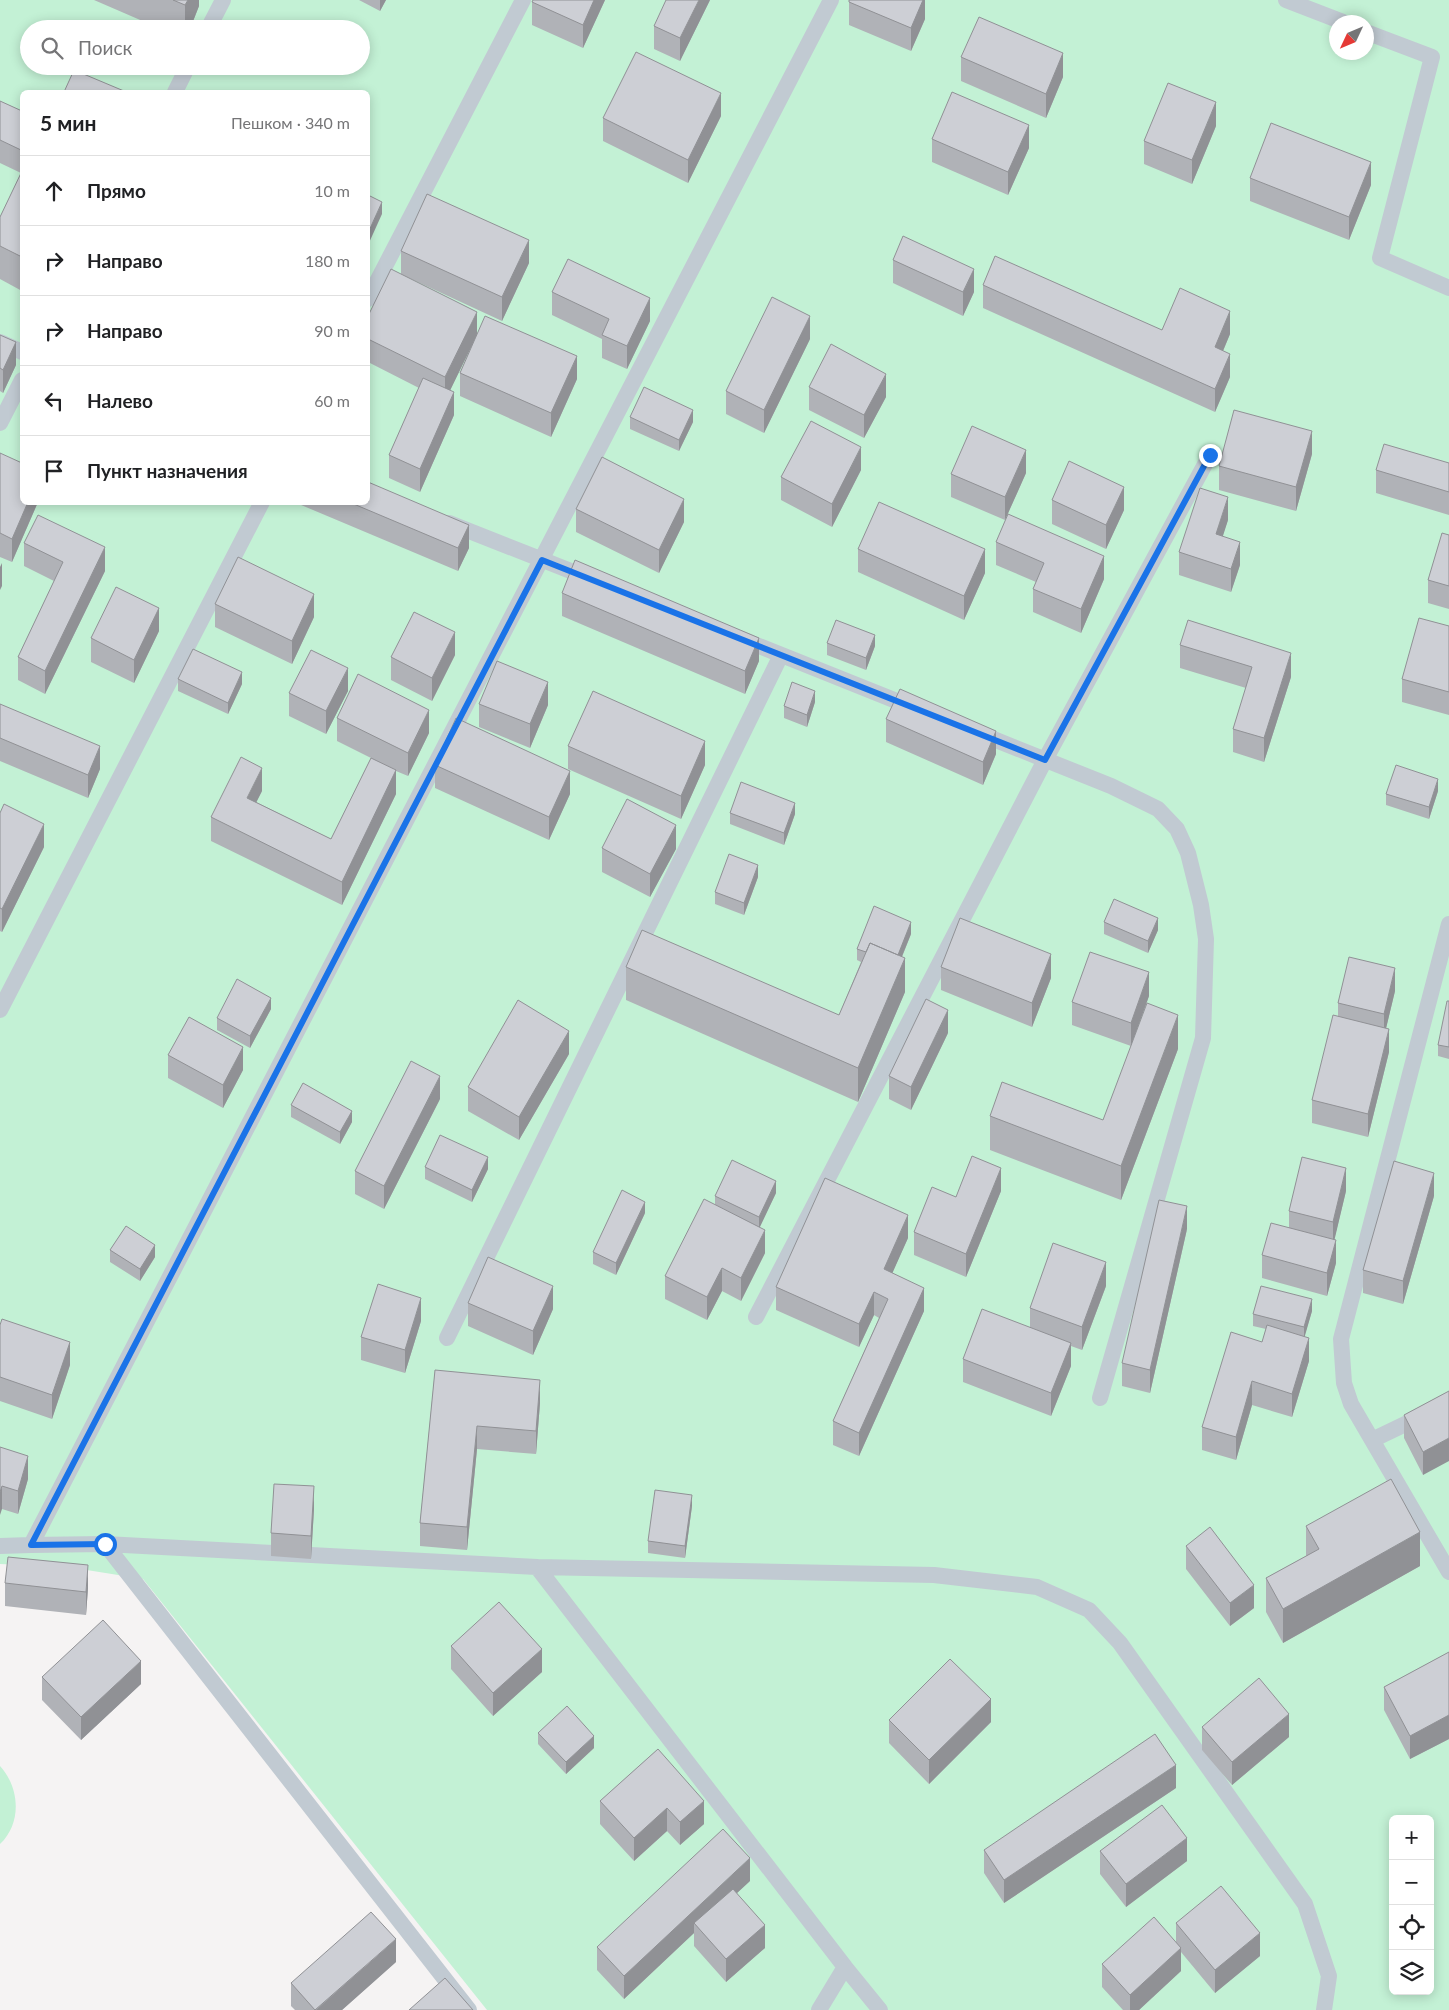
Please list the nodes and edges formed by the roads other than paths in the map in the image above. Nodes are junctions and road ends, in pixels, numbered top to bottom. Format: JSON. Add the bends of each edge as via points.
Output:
{"nodes":[{"id":1,"x":224,"y":0,"type":"edge"},
{"id":2,"x":523,"y":0,"type":"edge"},
{"id":3,"x":831,"y":0,"type":"edge"},
{"id":4,"x":1286,"y":0,"type":"edge"},
{"id":5,"x":1329,"y":17,"type":"edge"},
{"id":6,"x":213,"y":20,"type":"edge"},
{"id":7,"x":1374,"y":35,"type":"edge"},
{"id":8,"x":183,"y":75,"type":"edge"},
{"id":9,"x":175,"y":90,"type":"edge"},
{"id":10,"x":1449,"y":288,"type":"edge"},
{"id":11,"x":370,"y":295,"type":"edge"},
{"id":12,"x":0,"y":342,"type":"edge"},
{"id":13,"x":20,"y":351,"type":"edge"},
{"id":14,"x":20,"y":384,"type":"edge"},
{"id":15,"x":0,"y":423,"type":"edge"},
{"id":16,"x":1210,"y":455,"type":"dead end"},
{"id":17,"x":260,"y":505,"type":"edge"},
{"id":18,"x":432,"y":516,"type":"edge"},
{"id":19,"x":542,"y":560,"type":"junction"},
{"id":20,"x":606,"y":586,"type":"edge"},
{"id":21,"x":726,"y":633,"type":"edge"},
{"id":22,"x":781,"y":655,"type":"junction"},
{"id":23,"x":927,"y":713,"type":"edge"},
{"id":24,"x":963,"y":727,"type":"edge"},
{"id":25,"x":1045,"y":760,"type":"junction"},
{"id":26,"x":1449,"y":924,"type":"edge"},
{"id":27,"x":0,"y":1010,"type":"edge"},
{"id":28,"x":756,"y":1317,"type":"dead end"},
{"id":29,"x":447,"y":1338,"type":"dead end"},
{"id":30,"x":1100,"y":1398,"type":"dead end"},
{"id":31,"x":1449,"y":1403,"type":"edge"},
{"id":32,"x":1372,"y":1440,"type":"junction"},
{"id":33,"x":105,"y":1544,"type":"junction"},
{"id":34,"x":31,"y":1545,"type":"junction"},
{"id":35,"x":0,"y":1546,"type":"edge"},
{"id":36,"x":537,"y":1566,"type":"junction"},
{"id":37,"x":1449,"y":1572,"type":"edge"},
{"id":38,"x":845,"y":1968,"type":"junction"},
{"id":39,"x":469,"y":2010,"type":"edge"},
{"id":40,"x":819,"y":2010,"type":"edge"},
{"id":41,"x":880,"y":2010,"type":"edge"},
{"id":42,"x":1324,"y":2010,"type":"edge"}],
"edges":[{"from":1,"to":6,"type":"lane"},
{"from":2,"to":11,"type":"lane"},
{"from":3,"to":19,"type":"lane"},
{"from":4,"to":5,"type":"lane"},
{"from":7,"to":10,"type":"lane","via":[[1432,57],[1380,258]]},
{"from":8,"to":9,"type":"lane"},
{"from":12,"to":13,"type":"lane"},
{"from":14,"to":15,"type":"lane"},
{"from":16,"to":25,"type":"lane"},
{"from":17,"to":27,"type":"lane"},
{"from":18,"to":19,"type":"lane"},
{"from":19,"to":20,"type":"lane"},
{"from":19,"to":34,"type":"lane"},
{"from":21,"to":22,"type":"lane"},
{"from":22,"to":23,"type":"lane"},
{"from":22,"to":29,"type":"lane"},
{"from":24,"to":25,"type":"lane"},
{"from":25,"to":28,"type":"lane"},
{"from":25,"to":30,"type":"lane","via":[[1111,786],[1158,810],[1177,830],[1188,853],[1206,939],[1203,1038]]},
{"from":26,"to":32,"type":"lane","via":[[1341,1339],[1344,1383],[1350,1404]]},
{"from":31,"to":32,"type":"lane"},
{"from":32,"to":37,"type":"lane"},
{"from":33,"to":34,"type":"lane"},
{"from":33,"to":36,"type":"lane"},
{"from":33,"to":39,"type":"lane"},
{"from":34,"to":35,"type":"lane"},
{"from":36,"to":38,"type":"lane"},
{"from":36,"to":42,"type":"lane","via":[[934,1574],[1037,1587],[1089,1610],[1120,1643],[1305,1904],[1329,1976]]},
{"from":38,"to":40,"type":"lane"},
{"from":38,"to":41,"type":"lane"}]}
